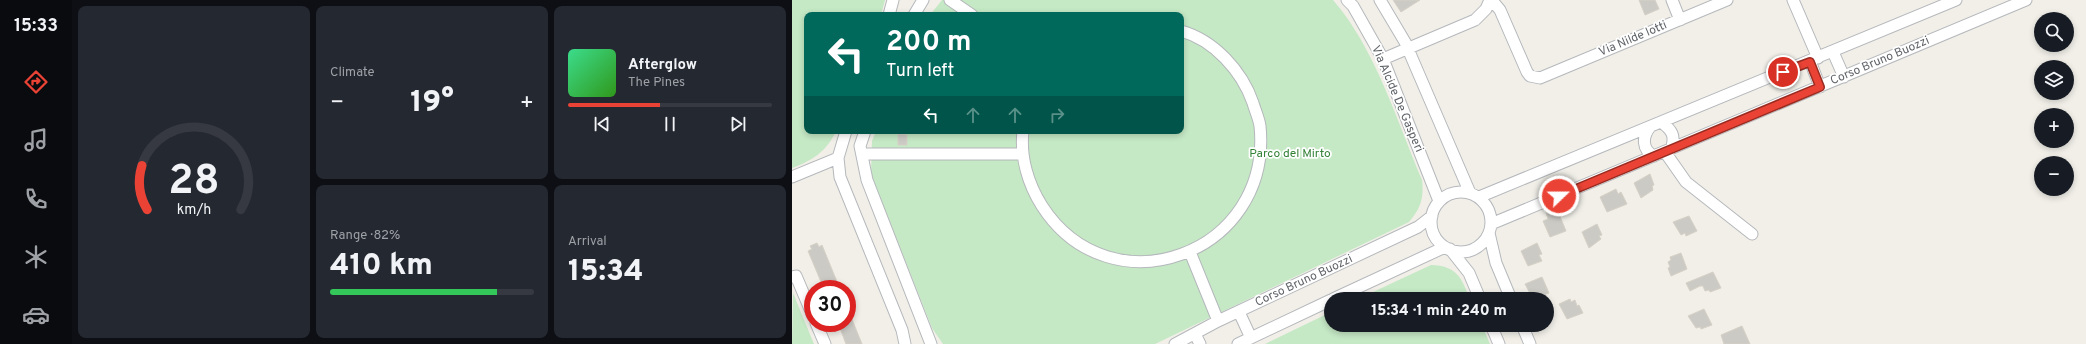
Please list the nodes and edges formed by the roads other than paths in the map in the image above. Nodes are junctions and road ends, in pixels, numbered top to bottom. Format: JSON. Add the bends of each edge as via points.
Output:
{"nodes":[{"id":1,"x":893,"y":0,"type":"edge"},
{"id":2,"x":923,"y":0,"type":"edge"},
{"id":3,"x":950,"y":0,"type":"edge"},
{"id":4,"x":1347,"y":0,"type":"edge"},
{"id":5,"x":1380,"y":0,"type":"edge"},
{"id":6,"x":1672,"y":0,"type":"edge"},
{"id":7,"x":1727,"y":0,"type":"edge"},
{"id":8,"x":1793,"y":0,"type":"edge"},
{"id":9,"x":1956,"y":0,"type":"edge"},
{"id":10,"x":2026,"y":0,"type":"edge"},
{"id":11,"x":1490,"y":1,"type":"edge"},
{"id":12,"x":890,"y":12,"type":"edge"},
{"id":13,"x":916,"y":12,"type":"edge"},
{"id":14,"x":968,"y":12,"type":"edge"},
{"id":15,"x":1680,"y":20,"type":"junction"},
{"id":16,"x":1184,"y":32,"type":"edge"},
{"id":17,"x":1408,"y":49,"type":"junction"},
{"id":18,"x":1833,"y":52,"type":"junction"},
{"id":19,"x":1383,"y":59,"type":"junction"},
{"id":20,"x":1814,"y":60,"type":"junction"},
{"id":21,"x":1844,"y":76,"type":"junction"},
{"id":22,"x":1820,"y":87,"type":"junction"},
{"id":23,"x":1661,"y":122,"type":"junction"},
{"id":24,"x":1650,"y":127,"type":"junction"},
{"id":25,"x":845,"y":134,"type":"edge"},
{"id":26,"x":864,"y":134,"type":"edge"},
{"id":27,"x":1023,"y":134,"type":"edge"},
{"id":28,"x":1668,"y":151,"type":"junction"},
{"id":29,"x":862,"y":154,"type":"junction"},
{"id":30,"x":1023,"y":154,"type":"junction"},
{"id":31,"x":1654,"y":156,"type":"junction"},
{"id":32,"x":838,"y":158,"type":"junction"},
{"id":33,"x":792,"y":177,"type":"edge"},
{"id":34,"x":1474,"y":195,"type":"junction"},
{"id":35,"x":1439,"y":202,"type":"junction"},
{"id":36,"x":1432,"y":216,"type":"junction"},
{"id":37,"x":1490,"y":229,"type":"junction"},
{"id":38,"x":1752,"y":234,"type":"dead end"},
{"id":39,"x":1448,"y":248,"type":"junction"},
{"id":40,"x":1190,"y":252,"type":"junction"},
{"id":41,"x":793,"y":273,"type":"edge"},
{"id":42,"x":1348,"y":292,"type":"edge"},
{"id":43,"x":1477,"y":292,"type":"edge"},
{"id":44,"x":1508,"y":292,"type":"edge"},
{"id":45,"x":804,"y":297,"type":"edge"},
{"id":46,"x":1324,"y":303,"type":"edge"},
{"id":47,"x":1239,"y":312,"type":"junction"},
{"id":48,"x":1218,"y":321,"type":"junction"},
{"id":49,"x":820,"y":332,"type":"edge"},
{"id":50,"x":1494,"y":332,"type":"edge"},
{"id":51,"x":1525,"y":332,"type":"edge"},
{"id":52,"x":1195,"y":334,"type":"junction"},
{"id":53,"x":1251,"y":338,"type":"junction"},
{"id":54,"x":825,"y":344,"type":"edge"},
{"id":55,"x":905,"y":344,"type":"edge"},
{"id":56,"x":931,"y":344,"type":"edge"},
{"id":57,"x":1175,"y":344,"type":"edge"},
{"id":58,"x":1200,"y":344,"type":"edge"},
{"id":59,"x":1238,"y":344,"type":"edge"},
{"id":60,"x":1500,"y":344,"type":"edge"},
{"id":61,"x":1530,"y":344,"type":"edge"}],
"edges":[{"from":1,"to":12,"type":"street"},
{"from":2,"to":13,"type":"street"},
{"from":3,"to":14,"type":"street"},
{"from":4,"to":19,"type":"street","name":"Via Alcide De Gasperi"},
{"from":5,"to":17,"type":"street"},
{"from":6,"to":15,"type":"street"},
{"from":7,"to":15,"type":"street","name":"Via Nilde Iotti"},
{"from":8,"to":20,"type":"street"},
{"from":9,"to":18,"type":"street"},
{"from":10,"to":21,"type":"street","name":"Corso Bruno Buozzi"},
{"from":11,"to":15,"type":"street","name":"Via Nilde Iotti","via":[[1500,10],[1527,72],[1530,76],[1540,78]]},
{"from":11,"to":17,"type":"street","via":[[1481,16],[1475,20]]},
{"from":16,"to":40,"type":"street","via":[[1224,56],[1248,88],[1260,125],[1260,154],[1256,178],[1241,209],[1219,234]]},
{"from":17,"to":19,"type":"street"},
{"from":17,"to":34,"type":"street"},
{"from":18,"to":20,"type":"street"},
{"from":18,"to":21,"type":"street"},
{"from":19,"to":35,"type":"street","name":"Via Alcide De Gasperi"},
{"from":20,"to":22,"type":"street"},
{"from":20,"to":23,"type":"street"},
{"from":21,"to":22,"type":"street","name":"Corso Bruno Buozzi"},
{"from":22,"to":28,"type":"street","name":"Corso Bruno Buozzi"},
{"from":23,"to":24,"type":"street"},
{"from":23,"to":28,"type":"street","via":[[1670,128],[1674,136]]},
{"from":24,"to":31,"type":"street","via":[[1644,134],[1644,140],[1650,154]]},
{"from":24,"to":34,"type":"street"},
{"from":25,"to":32,"type":"street"},
{"from":26,"to":29,"type":"street","via":[[860,146]]},
{"from":27,"to":30,"type":"street"},
{"from":28,"to":31,"type":"street","name":"Corso Bruno Buozzi"},
{"from":28,"to":38,"type":"street","via":[[1686,182]]},
{"from":29,"to":30,"type":"street"},
{"from":29,"to":56,"type":"street","via":[[866,180]]},
{"from":30,"to":40,"type":"street","via":[[1032,190],[1048,216],[1082,246],[1116,260],[1154,262]]},
{"from":31,"to":37,"type":"street","name":"Corso Bruno Buozzi"},
{"from":32,"to":33,"type":"street"},
{"from":32,"to":55,"type":"street","via":[[840,178],[902,330]]},
{"from":34,"to":35,"type":"street","via":[[1453,193]]},
{"from":34,"to":37,"type":"street","via":[[1486,205],[1490,214]]},
{"from":35,"to":36,"type":"street"},
{"from":36,"to":39,"type":"street","via":[[1434,234]]},
{"from":36,"to":47,"type":"street","name":"Corso Bruno Buozzi","via":[[1418,227]]},
{"from":37,"to":39,"type":"street","via":[[1484,241],[1469,251]]},
{"from":37,"to":44,"type":"street","via":[[1496,263]]},
{"from":39,"to":42,"type":"street"},
{"from":39,"to":43,"type":"street","via":[[1469,273]]},
{"from":40,"to":48,"type":"street"},
{"from":41,"to":45,"type":"street"},
{"from":46,"to":53,"type":"street"},
{"from":47,"to":48,"type":"street","name":"Corso Bruno Buozzi"},
{"from":47,"to":53,"type":"street"},
{"from":48,"to":52,"type":"street","name":"Corso Bruno Buozzi"},
{"from":49,"to":54,"type":"street"},
{"from":50,"to":60,"type":"street"},
{"from":51,"to":61,"type":"street"},
{"from":52,"to":57,"type":"street","name":"Corso Bruno Buozzi"},
{"from":52,"to":58,"type":"street"},
{"from":53,"to":59,"type":"street"}]}
